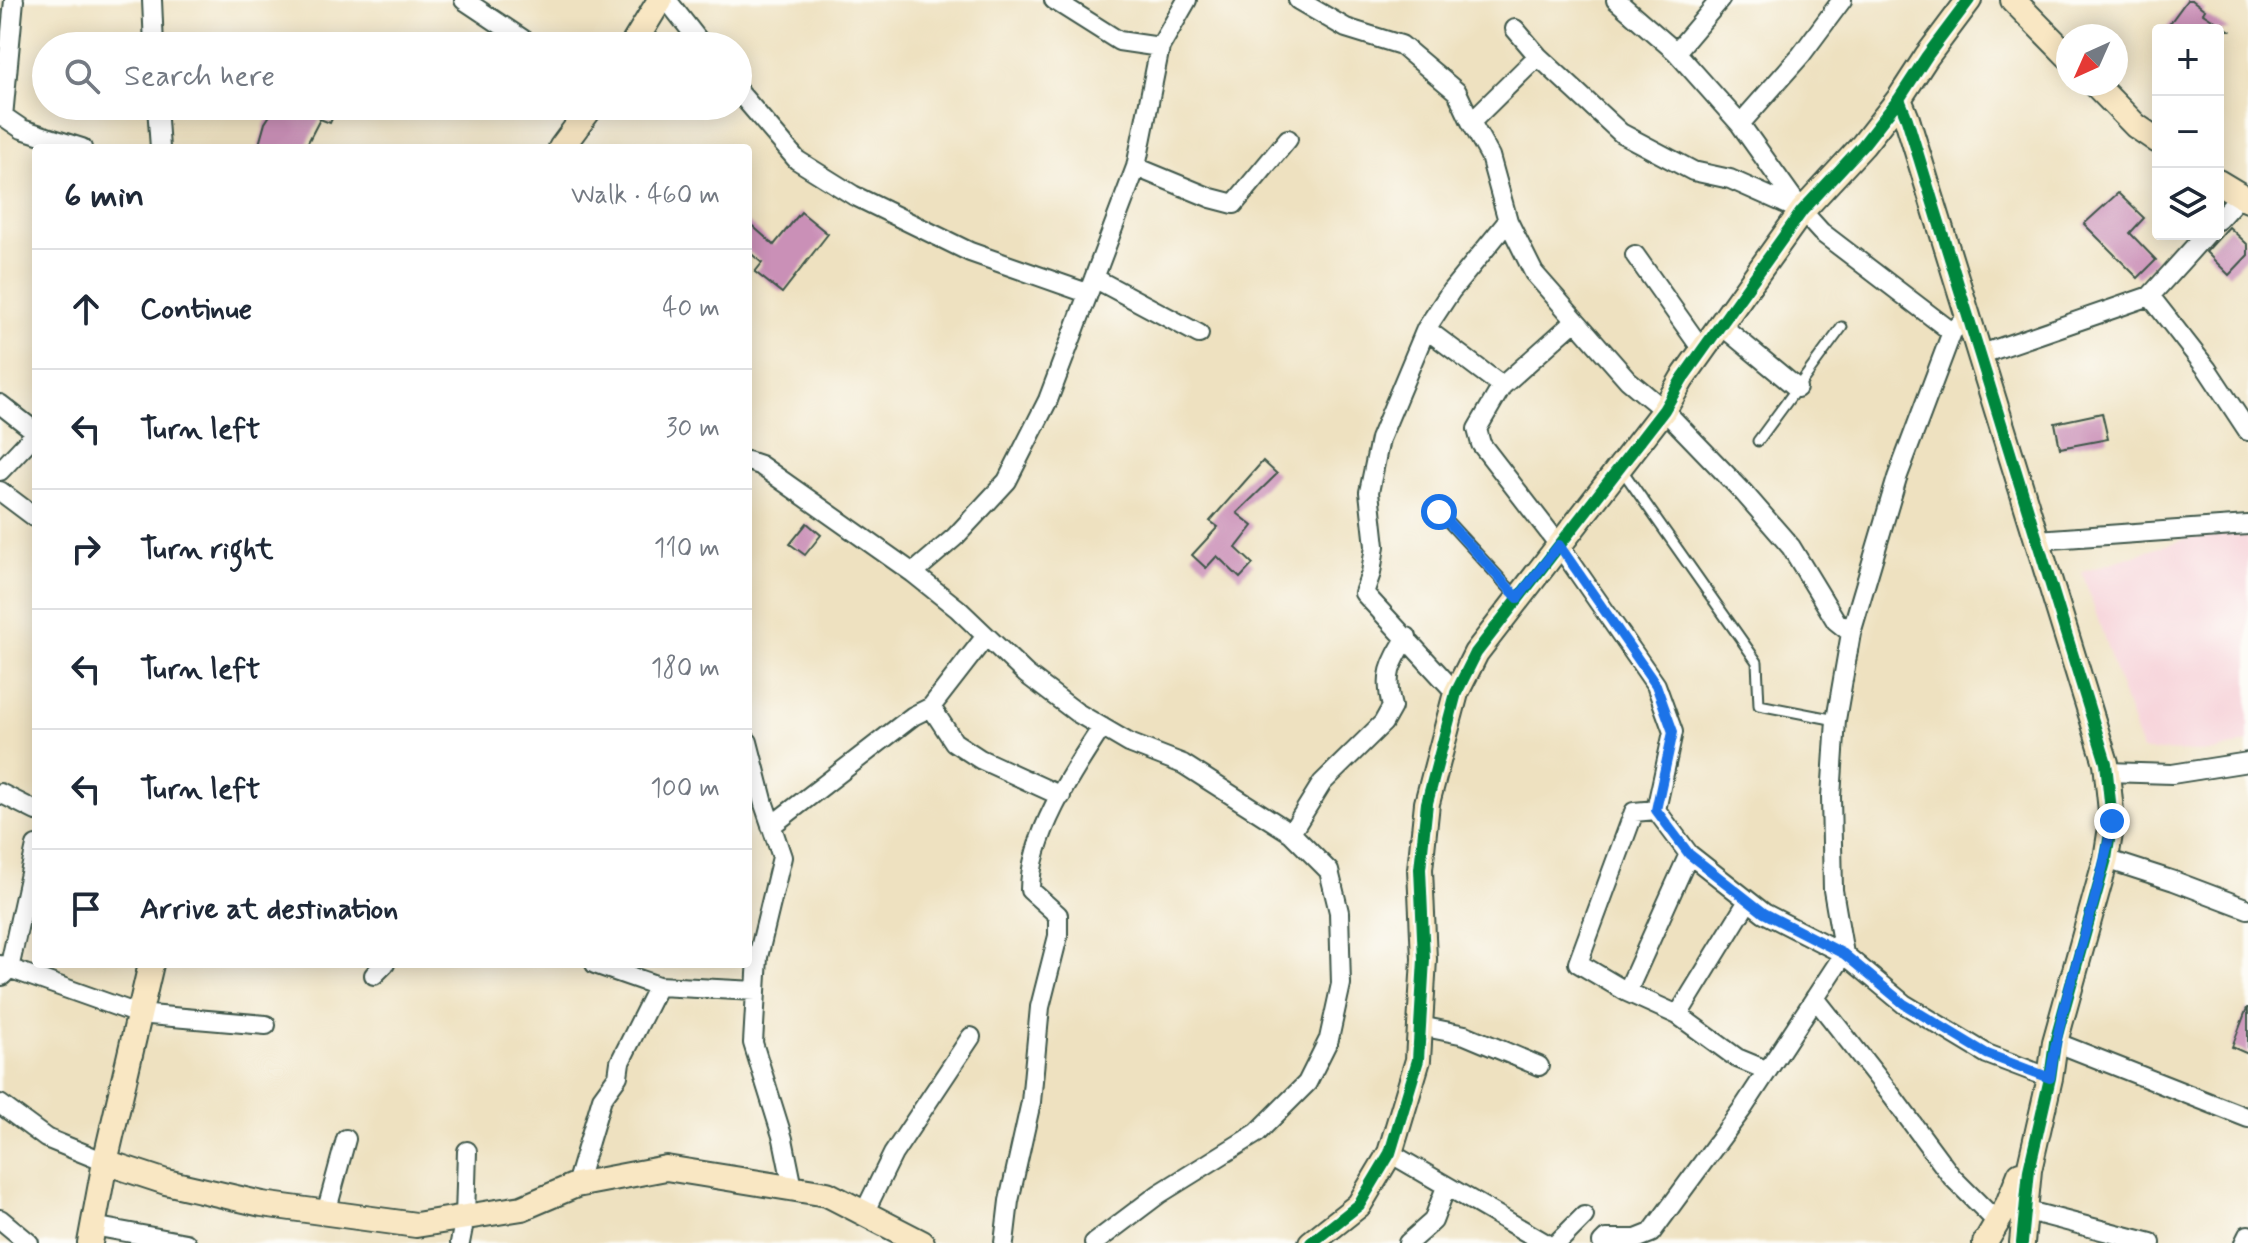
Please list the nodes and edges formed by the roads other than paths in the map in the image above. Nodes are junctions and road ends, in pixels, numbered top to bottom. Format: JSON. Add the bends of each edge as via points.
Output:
{"nodes":[{"id":1,"x":14,"y":0,"type":"edge"},
{"id":2,"x":152,"y":0,"type":"edge"},
{"id":3,"x":464,"y":0,"type":"edge"},
{"id":4,"x":660,"y":0,"type":"edge"},
{"id":5,"x":667,"y":0,"type":"edge"},
{"id":6,"x":1054,"y":0,"type":"edge"},
{"id":7,"x":1187,"y":0,"type":"edge"},
{"id":8,"x":1298,"y":0,"type":"edge"},
{"id":9,"x":1616,"y":0,"type":"edge"},
{"id":10,"x":1720,"y":0,"type":"edge"},
{"id":11,"x":1842,"y":0,"type":"edge"},
{"id":12,"x":1969,"y":0,"type":"edge"},
{"id":13,"x":2013,"y":0,"type":"edge"},
{"id":14,"x":1515,"y":29,"type":"dead end"},
{"id":15,"x":153,"y":32,"type":"edge"},
{"id":16,"x":512,"y":32,"type":"edge"},
{"id":17,"x":641,"y":32,"type":"edge"},
{"id":18,"x":692,"y":32,"type":"edge"},
{"id":19,"x":2056,"y":44,"type":"edge"},
{"id":20,"x":1160,"y":47,"type":"junction"},
{"id":21,"x":1676,"y":52,"type":"junction"},
{"id":22,"x":1538,"y":56,"type":"junction"},
{"id":23,"x":2107,"y":96,"type":"edge"},
{"id":24,"x":1899,"y":99,"type":"junction"},
{"id":25,"x":752,"y":107,"type":"edge"},
{"id":26,"x":2,"y":115,"type":"edge"},
{"id":27,"x":158,"y":120,"type":"edge"},
{"id":28,"x":582,"y":120,"type":"edge"},
{"id":29,"x":1471,"y":122,"type":"junction"},
{"id":30,"x":1740,"y":124,"type":"junction"},
{"id":31,"x":2152,"y":137,"type":"edge"},
{"id":32,"x":1288,"y":139,"type":"dead end"},
{"id":33,"x":69,"y":144,"type":"edge"},
{"id":34,"x":160,"y":144,"type":"edge"},
{"id":35,"x":564,"y":144,"type":"edge"},
{"id":36,"x":1136,"y":167,"type":"junction"},
{"id":37,"x":2224,"y":186,"type":"edge"},
{"id":38,"x":2244,"y":198,"type":"edge"},
{"id":39,"x":1802,"y":211,"type":"junction"},
{"id":40,"x":2224,"y":215,"type":"edge"},
{"id":41,"x":1508,"y":221,"type":"junction"},
{"id":42,"x":2201,"y":240,"type":"edge"},
{"id":43,"x":1635,"y":255,"type":"dead end"},
{"id":44,"x":1090,"y":286,"type":"junction"},
{"id":45,"x":2150,"y":296,"type":"junction"},
{"id":46,"x":1575,"y":321,"type":"junction"},
{"id":47,"x":1960,"y":325,"type":"junction"},
{"id":48,"x":1722,"y":326,"type":"junction"},
{"id":49,"x":1842,"y":327,"type":"dead end"},
{"id":50,"x":1426,"y":329,"type":"junction"},
{"id":51,"x":1199,"y":334,"type":"dead end"},
{"id":52,"x":1703,"y":351,"type":"junction"},
{"id":53,"x":1979,"y":355,"type":"junction"},
{"id":54,"x":1502,"y":386,"type":"junction"},
{"id":55,"x":1797,"y":388,"type":"junction"},
{"id":56,"x":0,"y":404,"type":"edge"},
{"id":57,"x":1664,"y":410,"type":"junction"},
{"id":58,"x":32,"y":430,"type":"edge"},
{"id":59,"x":2248,"y":431,"type":"edge"},
{"id":60,"x":32,"y":437,"type":"edge"},
{"id":61,"x":1758,"y":441,"type":"dead end"},
{"id":62,"x":752,"y":462,"type":"edge"},
{"id":63,"x":1620,"y":466,"type":"junction"},
{"id":64,"x":0,"y":471,"type":"edge"},
{"id":65,"x":0,"y":491,"type":"edge"},
{"id":66,"x":1439,"y":512,"type":"dead end"},
{"id":67,"x":32,"y":515,"type":"edge"},
{"id":68,"x":2248,"y":525,"type":"edge"},
{"id":69,"x":2037,"y":540,"type":"junction"},
{"id":70,"x":1559,"y":545,"type":"junction"},
{"id":71,"x":913,"y":573,"type":"junction"},
{"id":72,"x":1518,"y":598,"type":"junction"},
{"id":73,"x":1851,"y":633,"type":"junction"},
{"id":74,"x":986,"y":636,"type":"junction"},
{"id":75,"x":1407,"y":637,"type":"junction"},
{"id":76,"x":1456,"y":693,"type":"junction"},
{"id":77,"x":931,"y":707,"type":"junction"},
{"id":78,"x":1836,"y":720,"type":"junction"},
{"id":79,"x":1102,"y":727,"type":"junction"},
{"id":80,"x":752,"y":757,"type":"edge"},
{"id":81,"x":2248,"y":762,"type":"edge"},
{"id":82,"x":2107,"y":772,"type":"junction"},
{"id":83,"x":0,"y":793,"type":"edge"},
{"id":84,"x":1061,"y":796,"type":"junction"},
{"id":85,"x":32,"y":809,"type":"edge"},
{"id":86,"x":1656,"y":810,"type":"junction"},
{"id":87,"x":771,"y":826,"type":"junction"},
{"id":88,"x":1291,"y":833,"type":"junction"},
{"id":89,"x":1689,"y":854,"type":"junction"},
{"id":90,"x":2106,"y":859,"type":"junction"},
{"id":91,"x":32,"y":861,"type":"edge"},
{"id":92,"x":1748,"y":901,"type":"junction"},
{"id":93,"x":2248,"y":909,"type":"edge"},
{"id":94,"x":1844,"y":954,"type":"junction"},
{"id":95,"x":150,"y":968,"type":"edge"},
{"id":96,"x":606,"y":968,"type":"edge"},
{"id":97,"x":3,"y":971,"type":"edge"},
{"id":98,"x":658,"y":986,"type":"junction"},
{"id":99,"x":756,"y":991,"type":"junction"},
{"id":100,"x":1627,"y":992,"type":"junction"},
{"id":101,"x":1815,"y":998,"type":"junction"},
{"id":102,"x":138,"y":1014,"type":"junction"},
{"id":103,"x":1678,"y":1015,"type":"junction"},
{"id":104,"x":266,"y":1025,"type":"dead end"},
{"id":105,"x":1420,"y":1026,"type":"junction"},
{"id":106,"x":971,"y":1037,"type":"dead end"},
{"id":107,"x":2055,"y":1042,"type":"junction"},
{"id":108,"x":1539,"y":1066,"type":"dead end"},
{"id":109,"x":1766,"y":1070,"type":"junction"},
{"id":110,"x":2050,"y":1078,"type":"junction"},
{"id":111,"x":0,"y":1104,"type":"edge"},
{"id":112,"x":2248,"y":1118,"type":"edge"},
{"id":113,"x":2037,"y":1136,"type":"junction"},
{"id":114,"x":346,"y":1139,"type":"dead end"},
{"id":115,"x":467,"y":1151,"type":"dead end"},
{"id":116,"x":1390,"y":1153,"type":"junction"},
{"id":117,"x":105,"y":1162,"type":"junction"},
{"id":118,"x":576,"y":1185,"type":"junction"},
{"id":119,"x":1446,"y":1187,"type":"junction"},
{"id":120,"x":793,"y":1188,"type":"junction"},
{"id":121,"x":2024,"y":1210,"type":"junction"},
{"id":122,"x":326,"y":1213,"type":"junction"},
{"id":123,"x":864,"y":1213,"type":"junction"},
{"id":124,"x":1584,"y":1216,"type":"dead end"},
{"id":125,"x":465,"y":1217,"type":"junction"},
{"id":126,"x":0,"y":1219,"type":"edge"},
{"id":127,"x":1991,"y":1233,"type":"edge"},
{"id":128,"x":92,"y":1234,"type":"edge"},
{"id":129,"x":2248,"y":1235,"type":"edge"},
{"id":130,"x":29,"y":1243,"type":"edge"},
{"id":131,"x":186,"y":1243,"type":"edge"},
{"id":132,"x":460,"y":1243,"type":"edge"},
{"id":133,"x":922,"y":1243,"type":"edge"},
{"id":134,"x":1004,"y":1243,"type":"edge"},
{"id":135,"x":1094,"y":1243,"type":"edge"},
{"id":136,"x":1311,"y":1243,"type":"edge"},
{"id":137,"x":1408,"y":1243,"type":"edge"},
{"id":138,"x":1545,"y":1243,"type":"edge"},
{"id":139,"x":1557,"y":1243,"type":"edge"},
{"id":140,"x":1602,"y":1243,"type":"edge"},
{"id":141,"x":2022,"y":1243,"type":"edge"},
{"id":142,"x":2151,"y":1243,"type":"edge"},
{"id":143,"x":2244,"y":1243,"type":"edge"}],
"edges":[{"from":1,"to":26,"type":"street"},
{"from":2,"to":15,"type":"street"},
{"from":3,"to":16,"type":"street"},
{"from":4,"to":17,"type":"street"},
{"from":5,"to":18,"type":"street"},
{"from":6,"to":20,"type":"street","via":[[1119,41]]},
{"from":7,"to":20,"type":"street"},
{"from":8,"to":29,"type":"street","via":[[1346,28],[1401,45],[1457,92]]},
{"from":9,"to":21,"type":"street"},
{"from":10,"to":21,"type":"street"},
{"from":11,"to":30,"type":"street"},
{"from":12,"to":24,"type":"street"},
{"from":13,"to":19,"type":"street"},
{"from":14,"to":22,"type":"street"},
{"from":20,"to":36,"type":"street"},
{"from":21,"to":30,"type":"street"},
{"from":22,"to":29,"type":"street"},
{"from":22,"to":39,"type":"street","via":[[1621,133],[1693,171],[1730,179]]},
{"from":23,"to":31,"type":"street"},
{"from":24,"to":39,"type":"street"},
{"from":24,"to":47,"type":"street"},
{"from":25,"to":44,"type":"street","via":[[797,160],[853,195],[970,252]]},
{"from":26,"to":33,"type":"street","via":[[22,129]]},
{"from":27,"to":34,"type":"street"},
{"from":28,"to":35,"type":"street"},
{"from":29,"to":41,"type":"street","via":[[1490,156]]},
{"from":30,"to":39,"type":"street"},
{"from":32,"to":36,"type":"street","via":[[1234,204]]},
{"from":36,"to":44,"type":"street"},
{"from":37,"to":38,"type":"street"},
{"from":38,"to":40,"type":"street"},
{"from":39,"to":47,"type":"street","via":[[1821,232]]},
{"from":39,"to":48,"type":"street"},
{"from":41,"to":46,"type":"street","via":[[1534,273]]},
{"from":41,"to":50,"type":"street"},
{"from":42,"to":45,"type":"street"},
{"from":43,"to":52,"type":"street"},
{"from":44,"to":51,"type":"street"},
{"from":44,"to":71,"type":"street","via":[[1048,400],[1007,481]]},
{"from":45,"to":53,"type":"street"},
{"from":45,"to":59,"type":"street"},
{"from":46,"to":54,"type":"street"},
{"from":46,"to":57,"type":"street","via":[[1628,380]]},
{"from":47,"to":53,"type":"street"},
{"from":47,"to":73,"type":"street","via":[[1897,478]]},
{"from":48,"to":52,"type":"street"},
{"from":48,"to":55,"type":"street"},
{"from":49,"to":55,"type":"lane"},
{"from":50,"to":54,"type":"street"},
{"from":50,"to":75,"type":"street","via":[[1380,439],[1369,492],[1375,546],[1364,593]]},
{"from":52,"to":57,"type":"street"},
{"from":53,"to":69,"type":"street"},
{"from":54,"to":70,"type":"street","via":[[1477,429],[1481,444]]},
{"from":55,"to":61,"type":"lane"},
{"from":56,"to":58,"type":"street"},
{"from":57,"to":63,"type":"street"},
{"from":57,"to":73,"type":"street","via":[[1791,547],[1836,621]]},
{"from":60,"to":64,"type":"street"},
{"from":62,"to":71,"type":"street"},
{"from":63,"to":70,"type":"street"},
{"from":63,"to":78,"type":"lane","via":[[1757,662],[1759,705]]},
{"from":65,"to":67,"type":"street"},
{"from":66,"to":72,"type":"lane"},
{"from":68,"to":69,"type":"street"},
{"from":69,"to":82,"type":"street"},
{"from":70,"to":72,"type":"street"},
{"from":70,"to":86,"type":"street","via":[[1656,685],[1673,732]]},
{"from":71,"to":74,"type":"street"},
{"from":72,"to":76,"type":"street","via":[[1476,653]]},
{"from":73,"to":78,"type":"street"},
{"from":74,"to":77,"type":"street"},
{"from":74,"to":79,"type":"street","via":[[1026,674]]},
{"from":75,"to":76,"type":"street"},
{"from":75,"to":88,"type":"street","via":[[1386,683],[1392,707],[1383,723],[1322,783]]},
{"from":76,"to":105,"type":"street","via":[[1427,803],[1420,869]]},
{"from":77,"to":84,"type":"street","via":[[954,742]]},
{"from":77,"to":87,"type":"street"},
{"from":78,"to":94,"type":"street","via":[[1833,890]]},
{"from":79,"to":84,"type":"street"},
{"from":79,"to":88,"type":"street","via":[[1183,764]]},
{"from":80,"to":87,"type":"street"},
{"from":81,"to":82,"type":"street","via":[[2172,774]]},
{"from":82,"to":90,"type":"street","via":[[2112,821]]},
{"from":83,"to":85,"type":"street"},
{"from":84,"to":134,"type":"street","via":[[1030,870],[1030,890],[1058,915],[1058,936],[1040,1007],[1031,1102]]},
{"from":86,"to":89,"type":"street"},
{"from":86,"to":100,"type":"street","via":[[1634,812],[1578,963]]},
{"from":87,"to":99,"type":"street","via":[[782,857],[758,957]]},
{"from":88,"to":135,"type":"street","via":[[1329,871],[1339,912],[1341,984],[1329,1039],[1307,1083],[1257,1133],[1159,1194]]},
{"from":89,"to":92,"type":"street"},
{"from":89,"to":100,"type":"street"},
{"from":90,"to":93,"type":"street"},
{"from":90,"to":107,"type":"street"},
{"from":91,"to":97,"type":"street"},
{"from":92,"to":94,"type":"street"},
{"from":92,"to":103,"type":"street"},
{"from":94,"to":101,"type":"street"},
{"from":94,"to":110,"type":"street","via":[[1904,1004],[1987,1054]]},
{"from":95,"to":102,"type":"street"},
{"from":96,"to":98,"type":"street"},
{"from":97,"to":102,"type":"street"},
{"from":98,"to":99,"type":"street"},
{"from":98,"to":118,"type":"street","via":[[618,1076],[602,1098]]},
{"from":99,"to":120,"type":"street","via":[[753,1043]]},
{"from":100,"to":103,"type":"street"},
{"from":101,"to":109,"type":"street"},
{"from":101,"to":127,"type":"street"},
{"from":102,"to":104,"type":"street"},
{"from":102,"to":117,"type":"street"},
{"from":103,"to":109,"type":"street","via":[[1737,1058]]},
{"from":105,"to":108,"type":"street","via":[[1465,1035]]},
{"from":105,"to":116,"type":"street","via":[[1418,1060]]},
{"from":106,"to":123,"type":"street","via":[[893,1154]]},
{"from":107,"to":110,"type":"street"},
{"from":107,"to":112,"type":"street"},
{"from":109,"to":140,"type":"street","via":[[1651,1233]]},
{"from":110,"to":113,"type":"street"},
{"from":111,"to":117,"type":"street","via":[[46,1138]]},
{"from":113,"to":121,"type":"street"},
{"from":113,"to":127,"type":"street"},
{"from":114,"to":122,"type":"street"},
{"from":115,"to":125,"type":"street"},
{"from":116,"to":119,"type":"street"},
{"from":116,"to":136,"type":"street","via":[[1359,1205]]},
{"from":117,"to":122,"type":"street","via":[[234,1198]]},
{"from":117,"to":128,"type":"street"},
{"from":118,"to":120,"type":"street","via":[[666,1168]]},
{"from":118,"to":125,"type":"street","via":[[522,1208]]},
{"from":119,"to":137,"type":"street","via":[[1433,1221]]},
{"from":119,"to":138,"type":"street"},
{"from":120,"to":123,"type":"street","via":[[827,1194]]},
{"from":121,"to":141,"type":"street"},
{"from":121,"to":142,"type":"street"},
{"from":122,"to":125,"type":"street","via":[[416,1225]]},
{"from":123,"to":133,"type":"street"},
{"from":124,"to":139,"type":"street"},
{"from":125,"to":132,"type":"street"},
{"from":126,"to":130,"type":"street"},
{"from":128,"to":131,"type":"street"},
{"from":129,"to":143,"type":"street"}]}
